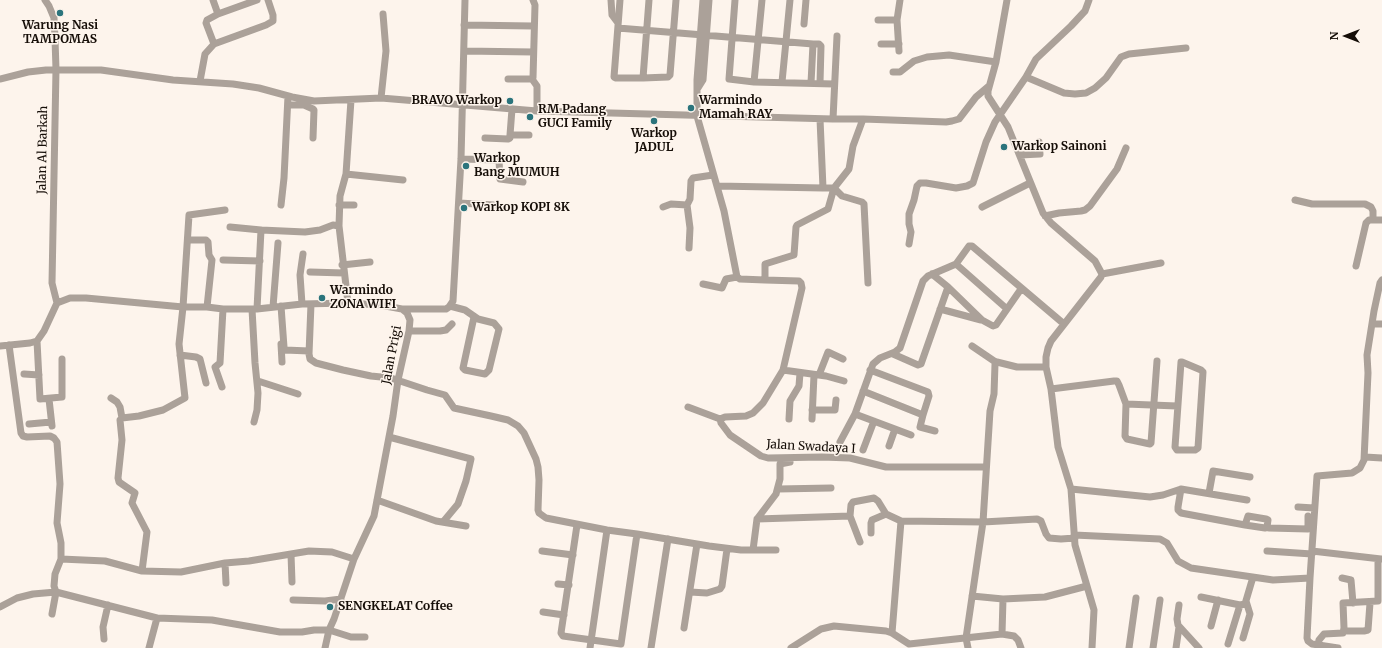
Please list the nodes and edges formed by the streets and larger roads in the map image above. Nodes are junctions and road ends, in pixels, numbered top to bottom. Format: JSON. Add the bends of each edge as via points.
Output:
{"nodes":[{"id":1,"x":45,"y":0,"type":"edge"},
{"id":2,"x":213,"y":0,"type":"edge"},
{"id":3,"x":257,"y":0,"type":"edge"},
{"id":4,"x":268,"y":0,"type":"edge"},
{"id":5,"x":466,"y":0,"type":"edge"},
{"id":6,"x":533,"y":0,"type":"edge"},
{"id":7,"x":611,"y":0,"type":"edge"},
{"id":8,"x":620,"y":0,"type":"edge"},
{"id":9,"x":648,"y":0,"type":"edge"},
{"id":10,"x":676,"y":0,"type":"edge"},
{"id":11,"x":703,"y":0,"type":"edge"},
{"id":12,"x":709,"y":0,"type":"edge"},
{"id":13,"x":735,"y":0,"type":"edge"},
{"id":14,"x":762,"y":0,"type":"edge"},
{"id":15,"x":790,"y":0,"type":"edge"},
{"id":16,"x":806,"y":0,"type":"edge"},
{"id":17,"x":900,"y":0,"type":"edge"},
{"id":18,"x":1007,"y":0,"type":"edge"},
{"id":19,"x":1090,"y":0,"type":"edge"},
{"id":20,"x":244,"y":2,"type":"edge"},
{"id":21,"x":218,"y":14,"type":"junction"},
{"id":22,"x":383,"y":14,"type":"dead end"},
{"id":23,"x":878,"y":20,"type":"dead end"},
{"id":24,"x":897,"y":20,"type":"junction"},
{"id":25,"x":804,"y":24,"type":"dead end"},
{"id":26,"x":464,"y":25,"type":"junction"},
{"id":27,"x":618,"y":25,"type":"junction"},
{"id":28,"x":533,"y":26,"type":"junction"},
{"id":29,"x":646,"y":30,"type":"junction"},
{"id":30,"x":673,"y":33,"type":"junction"},
{"id":31,"x":704,"y":35,"type":"junction"},
{"id":32,"x":836,"y":36,"type":"dead end"},
{"id":33,"x":731,"y":38,"type":"junction"},
{"id":34,"x":758,"y":40,"type":"junction"},
{"id":35,"x":785,"y":42,"type":"junction"},
{"id":36,"x":214,"y":44,"type":"junction"},
{"id":37,"x":813,"y":44,"type":"junction"},
{"id":38,"x":881,"y":44,"type":"dead end"},
{"id":39,"x":899,"y":44,"type":"junction"},
{"id":40,"x":1186,"y":48,"type":"dead end"},
{"id":41,"x":464,"y":51,"type":"junction"},
{"id":42,"x":899,"y":51,"type":"dead end"},
{"id":43,"x":533,"y":52,"type":"junction"},
{"id":44,"x":996,"y":62,"type":"junction"},
{"id":45,"x":56,"y":69,"type":"junction"},
{"id":46,"x":893,"y":72,"type":"dead end"},
{"id":47,"x":1026,"y":77,"type":"junction"},
{"id":48,"x":642,"y":78,"type":"junction"},
{"id":49,"x":0,"y":79,"type":"edge"},
{"id":50,"x":508,"y":79,"type":"dead end"},
{"id":51,"x":532,"y":79,"type":"junction"},
{"id":52,"x":200,"y":81,"type":"junction"},
{"id":53,"x":754,"y":82,"type":"junction"},
{"id":54,"x":782,"y":82,"type":"junction"},
{"id":55,"x":811,"y":83,"type":"junction"},
{"id":56,"x":820,"y":83,"type":"junction"},
{"id":57,"x":834,"y":84,"type":"junction"},
{"id":58,"x":989,"y":86,"type":"junction"},
{"id":59,"x":288,"y":96,"type":"junction"},
{"id":60,"x":976,"y":97,"type":"junction"},
{"id":61,"x":381,"y":98,"type":"junction"},
{"id":62,"x":351,"y":100,"type":"junction"},
{"id":63,"x":992,"y":103,"type":"junction"},
{"id":64,"x":463,"y":104,"type":"junction"},
{"id":65,"x":288,"y":105,"type":"junction"},
{"id":66,"x":512,"y":109,"type":"junction"},
{"id":67,"x":537,"y":111,"type":"junction"},
{"id":68,"x":1000,"y":115,"type":"junction"},
{"id":69,"x":697,"y":116,"type":"junction"},
{"id":70,"x":820,"y":119,"type":"junction"},
{"id":71,"x":864,"y":119,"type":"junction"},
{"id":72,"x":833,"y":120,"type":"junction"},
{"id":73,"x":510,"y":134,"type":"junction"},
{"id":74,"x":529,"y":135,"type":"dead end"},
{"id":75,"x":313,"y":138,"type":"dead end"},
{"id":76,"x":484,"y":138,"type":"dead end"},
{"id":77,"x":1039,"y":142,"type":"dead end"},
{"id":78,"x":1126,"y":148,"type":"dead end"},
{"id":79,"x":1020,"y":155,"type":"junction"},
{"id":80,"x":461,"y":159,"type":"junction"},
{"id":81,"x":346,"y":174,"type":"junction"},
{"id":82,"x":713,"y":175,"type":"junction"},
{"id":83,"x":402,"y":180,"type":"dead end"},
{"id":84,"x":523,"y":182,"type":"dead end"},
{"id":85,"x":1030,"y":183,"type":"junction"},
{"id":86,"x":717,"y":186,"type":"junction"},
{"id":87,"x":823,"y":188,"type":"junction"},
{"id":88,"x":837,"y":191,"type":"junction"},
{"id":89,"x":1295,"y":200,"type":"dead end"},
{"id":90,"x":459,"y":203,"type":"junction"},
{"id":91,"x":281,"y":205,"type":"dead end"},
{"id":92,"x":339,"y":205,"type":"junction"},
{"id":93,"x":354,"y":205,"type":"dead end"},
{"id":94,"x":494,"y":205,"type":"dead end"},
{"id":95,"x":687,"y":205,"type":"junction"},
{"id":96,"x":663,"y":207,"type":"dead end"},
{"id":97,"x":982,"y":207,"type":"dead end"},
{"id":98,"x":224,"y":210,"type":"dead end"},
{"id":99,"x":1045,"y":216,"type":"junction"},
{"id":100,"x":1373,"y":220,"type":"junction"},
{"id":101,"x":1382,"y":220,"type":"edge"},
{"id":102,"x":339,"y":226,"type":"junction"},
{"id":103,"x":230,"y":227,"type":"dead end"},
{"id":104,"x":261,"y":230,"type":"junction"},
{"id":105,"x":188,"y":240,"type":"junction"},
{"id":106,"x":278,"y":243,"type":"dead end"},
{"id":107,"x":909,"y":244,"type":"dead end"},
{"id":108,"x":688,"y":248,"type":"dead end"},
{"id":109,"x":303,"y":254,"type":"dead end"},
{"id":110,"x":222,"y":260,"type":"dead end"},
{"id":111,"x":260,"y":261,"type":"junction"},
{"id":112,"x":370,"y":262,"type":"dead end"},
{"id":113,"x":956,"y":264,"type":"junction"},
{"id":114,"x":1161,"y":264,"type":"dead end"},
{"id":115,"x":342,"y":265,"type":"junction"},
{"id":116,"x":1356,"y":266,"type":"dead end"},
{"id":117,"x":310,"y":272,"type":"dead end"},
{"id":118,"x":344,"y":273,"type":"junction"},
{"id":119,"x":932,"y":274,"type":"junction"},
{"id":120,"x":1102,"y":274,"type":"junction"},
{"id":121,"x":736,"y":277,"type":"junction"},
{"id":122,"x":765,"y":280,"type":"junction"},
{"id":123,"x":1382,"y":280,"type":"edge"},
{"id":124,"x":868,"y":283,"type":"dead end"},
{"id":125,"x":703,"y":284,"type":"dead end"},
{"id":126,"x":948,"y":287,"type":"junction"},
{"id":127,"x":1022,"y":289,"type":"junction"},
{"id":128,"x":57,"y":303,"type":"junction"},
{"id":129,"x":348,"y":303,"type":"junction"},
{"id":130,"x":302,"y":304,"type":"junction"},
{"id":131,"x":311,"y":304,"type":"junction"},
{"id":132,"x":450,"y":306,"type":"junction"},
{"id":133,"x":183,"y":307,"type":"junction"},
{"id":134,"x":207,"y":307,"type":"junction"},
{"id":135,"x":277,"y":307,"type":"junction"},
{"id":136,"x":223,"y":309,"type":"junction"},
{"id":137,"x":255,"y":309,"type":"junction"},
{"id":138,"x":402,"y":309,"type":"junction"},
{"id":139,"x":421,"y":309,"type":"junction"},
{"id":140,"x":940,"y":309,"type":"junction"},
{"id":141,"x":1007,"y":309,"type":"junction"},
{"id":142,"x":474,"y":317,"type":"junction"},
{"id":143,"x":410,"y":320,"type":"junction"},
{"id":144,"x":982,"y":320,"type":"junction"},
{"id":145,"x":452,"y":324,"type":"dead end"},
{"id":146,"x":1064,"y":324,"type":"junction"},
{"id":147,"x":1372,"y":324,"type":"junction"},
{"id":148,"x":1382,"y":324,"type":"edge"},
{"id":149,"x":409,"y":331,"type":"junction"},
{"id":150,"x":37,"y":341,"type":"junction"},
{"id":151,"x":9,"y":345,"type":"junction"},
{"id":152,"x":0,"y":346,"type":"edge"},
{"id":153,"x":972,"y":346,"type":"dead end"},
{"id":154,"x":309,"y":351,"type":"junction"},
{"id":155,"x":893,"y":354,"type":"junction"},
{"id":156,"x":180,"y":355,"type":"junction"},
{"id":157,"x":62,"y":359,"type":"dead end"},
{"id":158,"x":843,"y":359,"type":"dead end"},
{"id":159,"x":1157,"y":361,"type":"dead end"},
{"id":160,"x":282,"y":362,"type":"dead end"},
{"id":161,"x":996,"y":362,"type":"junction"},
{"id":162,"x":1046,"y":367,"type":"junction"},
{"id":163,"x":783,"y":370,"type":"junction"},
{"id":164,"x":870,"y":370,"type":"junction"},
{"id":165,"x":800,"y":373,"type":"junction"},
{"id":166,"x":24,"y":374,"type":"dead end"},
{"id":167,"x":39,"y":374,"type":"junction"},
{"id":168,"x":816,"y":375,"type":"junction"},
{"id":169,"x":398,"y":380,"type":"junction"},
{"id":170,"x":258,"y":381,"type":"junction"},
{"id":171,"x":844,"y":382,"type":"dead end"},
{"id":172,"x":206,"y":383,"type":"dead end"},
{"id":173,"x":222,"y":387,"type":"dead end"},
{"id":174,"x":1051,"y":389,"type":"junction"},
{"id":175,"x":863,"y":391,"type":"junction"},
{"id":176,"x":298,"y":394,"type":"dead end"},
{"id":177,"x":112,"y":398,"type":"dead end"},
{"id":178,"x":49,"y":399,"type":"junction"},
{"id":179,"x":836,"y":400,"type":"dead end"},
{"id":180,"x":1126,"y":404,"type":"junction"},
{"id":181,"x":1153,"y":405,"type":"junction"},
{"id":182,"x":1177,"y":406,"type":"junction"},
{"id":183,"x":688,"y":407,"type":"dead end"},
{"id":184,"x":812,"y":410,"type":"junction"},
{"id":185,"x":855,"y":414,"type":"junction"},
{"id":186,"x":923,"y":415,"type":"junction"},
{"id":187,"x":122,"y":418,"type":"junction"},
{"id":188,"x":789,"y":419,"type":"dead end"},
{"id":189,"x":720,"y":420,"type":"junction"},
{"id":190,"x":812,"y":420,"type":"dead end"},
{"id":191,"x":874,"y":421,"type":"junction"},
{"id":192,"x":254,"y":422,"type":"dead end"},
{"id":193,"x":29,"y":424,"type":"dead end"},
{"id":194,"x":895,"y":429,"type":"junction"},
{"id":195,"x":935,"y":431,"type":"dead end"},
{"id":196,"x":911,"y":435,"type":"dead end"},
{"id":197,"x":389,"y":437,"type":"junction"},
{"id":198,"x":840,"y":442,"type":"dead end"},
{"id":199,"x":889,"y":446,"type":"dead end"},
{"id":200,"x":864,"y":450,"type":"dead end"},
{"id":201,"x":1365,"y":457,"type":"junction"},
{"id":202,"x":850,"y":458,"type":"junction"},
{"id":203,"x":1382,"y":458,"type":"edge"},
{"id":204,"x":986,"y":467,"type":"junction"},
{"id":205,"x":1250,"y":477,"type":"dead end"},
{"id":206,"x":831,"y":488,"type":"dead end"},
{"id":207,"x":778,"y":489,"type":"junction"},
{"id":208,"x":1071,"y":489,"type":"junction"},
{"id":209,"x":1181,"y":489,"type":"junction"},
{"id":210,"x":1209,"y":493,"type":"junction"},
{"id":211,"x":377,"y":500,"type":"junction"},
{"id":212,"x":1247,"y":500,"type":"dead end"},
{"id":213,"x":1298,"y":507,"type":"dead end"},
{"id":214,"x":1311,"y":507,"type":"junction"},
{"id":215,"x":886,"y":514,"type":"junction"},
{"id":216,"x":850,"y":516,"type":"junction"},
{"id":217,"x":757,"y":519,"type":"junction"},
{"id":218,"x":901,"y":521,"type":"junction"},
{"id":219,"x":443,"y":522,"type":"junction"},
{"id":220,"x":983,"y":522,"type":"junction"},
{"id":221,"x":578,"y":524,"type":"junction"},
{"id":222,"x":1245,"y":525,"type":"dead end"},
{"id":223,"x":466,"y":526,"type":"dead end"},
{"id":224,"x":1269,"y":528,"type":"dead end"},
{"id":225,"x":607,"y":530,"type":"junction"},
{"id":226,"x":871,"y":533,"type":"dead end"},
{"id":227,"x":637,"y":534,"type":"junction"},
{"id":228,"x":1074,"y":536,"type":"junction"},
{"id":229,"x":668,"y":539,"type":"junction"},
{"id":230,"x":860,"y":542,"type":"dead end"},
{"id":231,"x":697,"y":544,"type":"junction"},
{"id":232,"x":727,"y":549,"type":"junction"},
{"id":233,"x":751,"y":550,"type":"junction"},
{"id":234,"x":776,"y":550,"type":"dead end"},
{"id":235,"x":542,"y":551,"type":"dead end"},
{"id":236,"x":1267,"y":551,"type":"dead end"},
{"id":237,"x":1312,"y":552,"type":"junction"},
{"id":238,"x":291,"y":554,"type":"junction"},
{"id":239,"x":573,"y":555,"type":"junction"},
{"id":240,"x":61,"y":559,"type":"junction"},
{"id":241,"x":354,"y":559,"type":"junction"},
{"id":242,"x":1380,"y":559,"type":"edge"},
{"id":243,"x":225,"y":563,"type":"junction"},
{"id":244,"x":142,"y":571,"type":"junction"},
{"id":245,"x":1253,"y":577,"type":"junction"},
{"id":246,"x":1310,"y":578,"type":"junction"},
{"id":247,"x":1342,"y":578,"type":"dead end"},
{"id":248,"x":292,"y":582,"type":"dead end"},
{"id":249,"x":226,"y":583,"type":"dead end"},
{"id":250,"x":558,"y":584,"type":"dead end"},
{"id":251,"x":569,"y":585,"type":"junction"},
{"id":252,"x":1088,"y":586,"type":"junction"},
{"id":253,"x":56,"y":592,"type":"junction"},
{"id":254,"x":690,"y":592,"type":"junction"},
{"id":255,"x":972,"y":596,"type":"junction"},
{"id":256,"x":1201,"y":597,"type":"dead end"},
{"id":257,"x":1136,"y":598,"type":"dead end"},
{"id":258,"x":341,"y":599,"type":"junction"},
{"id":259,"x":1003,"y":599,"type":"junction"},
{"id":260,"x":293,"y":600,"type":"dead end"},
{"id":261,"x":1160,"y":600,"type":"dead end"},
{"id":262,"x":1218,"y":600,"type":"junction"},
{"id":263,"x":1370,"y":602,"type":"junction"},
{"id":264,"x":1243,"y":603,"type":"junction"},
{"id":265,"x":1353,"y":603,"type":"junction"},
{"id":266,"x":108,"y":605,"type":"junction"},
{"id":267,"x":1179,"y":605,"type":"dead end"},
{"id":268,"x":0,"y":607,"type":"edge"},
{"id":269,"x":543,"y":612,"type":"dead end"},
{"id":270,"x":52,"y":614,"type":"dead end"},
{"id":271,"x":564,"y":615,"type":"junction"},
{"id":272,"x":157,"y":618,"type":"junction"},
{"id":273,"x":1211,"y":626,"type":"dead end"},
{"id":274,"x":1179,"y":627,"type":"junction"},
{"id":275,"x":684,"y":628,"type":"dead end"},
{"id":276,"x":329,"y":630,"type":"junction"},
{"id":277,"x":1344,"y":631,"type":"junction"},
{"id":278,"x":892,"y":633,"type":"junction"},
{"id":279,"x":1002,"y":634,"type":"junction"},
{"id":280,"x":364,"y":637,"type":"dead end"},
{"id":281,"x":966,"y":638,"type":"junction"},
{"id":282,"x":1243,"y":638,"type":"dead end"},
{"id":283,"x":104,"y":639,"type":"dead end"},
{"id":284,"x":591,"y":640,"type":"junction"},
{"id":285,"x":1228,"y":644,"type":"dead end"},
{"id":286,"x":1318,"y":645,"type":"junction"},
{"id":287,"x":621,"y":646,"type":"edge"},
{"id":288,"x":909,"y":646,"type":"edge"},
{"id":289,"x":149,"y":648,"type":"edge"},
{"id":290,"x":326,"y":648,"type":"edge"},
{"id":291,"x":590,"y":648,"type":"edge"},
{"id":292,"x":651,"y":648,"type":"edge"},
{"id":293,"x":791,"y":648,"type":"edge"},
{"id":294,"x":968,"y":648,"type":"edge"},
{"id":295,"x":1021,"y":648,"type":"edge"},
{"id":296,"x":1092,"y":648,"type":"edge"},
{"id":297,"x":1129,"y":648,"type":"edge"},
{"id":298,"x":1153,"y":648,"type":"edge"},
{"id":299,"x":1176,"y":648,"type":"edge"},
{"id":300,"x":1199,"y":648,"type":"edge"},
{"id":301,"x":1338,"y":648,"type":"edge"}],
"edges":[{"from":1,"to":45,"type":"street","name":"Jalan Al Barkah","via":[[54,18]]},
{"from":2,"to":21,"type":"street"},
{"from":3,"to":20,"type":"street"},
{"from":4,"to":36,"type":"street","via":[[273,21]]},
{"from":5,"to":26,"type":"street"},
{"from":6,"to":28,"type":"street"},
{"from":7,"to":27,"type":"street","via":[[612,15]]},
{"from":8,"to":27,"type":"street"},
{"from":9,"to":29,"type":"street"},
{"from":10,"to":30,"type":"street"},
{"from":11,"to":31,"type":"street"},
{"from":12,"to":31,"type":"street"},
{"from":13,"to":33,"type":"street"},
{"from":14,"to":34,"type":"street"},
{"from":15,"to":35,"type":"street"},
{"from":16,"to":25,"type":"street"},
{"from":17,"to":24,"type":"street"},
{"from":18,"to":44,"type":"street"},
{"from":19,"to":47,"type":"street","via":[[1071,26],[1036,59]]},
{"from":20,"to":21,"type":"street"},
{"from":21,"to":36,"type":"street","via":[[210,17],[206,23]]},
{"from":22,"to":61,"type":"street","via":[[386,51]]},
{"from":23,"to":24,"type":"street"},
{"from":24,"to":39,"type":"street"},
{"from":26,"to":28,"type":"street"},
{"from":26,"to":41,"type":"street"},
{"from":27,"to":29,"type":"street"},
{"from":27,"to":48,"type":"street","via":[[614,77]]},
{"from":28,"to":43,"type":"street"},
{"from":29,"to":30,"type":"street"},
{"from":29,"to":48,"type":"street"},
{"from":30,"to":31,"type":"street"},
{"from":30,"to":48,"type":"street","via":[[670,76]]},
{"from":31,"to":33,"type":"street"},
{"from":31,"to":69,"type":"street","via":[[703,80],[698,88]]},
{"from":32,"to":57,"type":"street"},
{"from":33,"to":34,"type":"street"},
{"from":33,"to":53,"type":"street","via":[[729,79]]},
{"from":34,"to":35,"type":"street"},
{"from":34,"to":53,"type":"street"},
{"from":35,"to":37,"type":"street"},
{"from":35,"to":54,"type":"street"},
{"from":36,"to":52,"type":"street","via":[[205,54]]},
{"from":37,"to":55,"type":"street"},
{"from":37,"to":56,"type":"street","via":[[821,46]]},
{"from":38,"to":39,"type":"street"},
{"from":39,"to":42,"type":"street"},
{"from":40,"to":47,"type":"street","via":[[1121,57],[1106,78],[1086,93],[1064,93]]},
{"from":41,"to":43,"type":"street"},
{"from":41,"to":64,"type":"street"},
{"from":43,"to":51,"type":"street"},
{"from":44,"to":46,"type":"street","via":[[949,55],[927,57],[914,61],[900,72]]},
{"from":44,"to":58,"type":"street"},
{"from":45,"to":49,"type":"street"},
{"from":45,"to":52,"type":"street","via":[[106,70],[173,80]]},
{"from":45,"to":128,"type":"street","name":"Jalan Al Barkah","via":[[52,283]]},
{"from":47,"to":68,"type":"street"},
{"from":50,"to":51,"type":"street"},
{"from":51,"to":67,"type":"street","via":[[537,86]]},
{"from":52,"to":59,"type":"street","via":[[259,88]]},
{"from":53,"to":54,"type":"street"},
{"from":54,"to":55,"type":"street"},
{"from":55,"to":56,"type":"street"},
{"from":56,"to":57,"type":"street"},
{"from":57,"to":72,"type":"street"},
{"from":58,"to":60,"type":"street"},
{"from":58,"to":63,"type":"street","via":[[988,94]]},
{"from":59,"to":62,"type":"street","via":[[314,101]]},
{"from":59,"to":65,"type":"street"},
{"from":60,"to":63,"type":"street"},
{"from":60,"to":71,"type":"street","via":[[959,118],[952,122]]},
{"from":61,"to":62,"type":"street"},
{"from":61,"to":64,"type":"street"},
{"from":62,"to":81,"type":"street"},
{"from":63,"to":68,"type":"street"},
{"from":64,"to":66,"type":"street"},
{"from":64,"to":80,"type":"street"},
{"from":65,"to":75,"type":"street","via":[[304,105],[314,110]]},
{"from":65,"to":91,"type":"street"},
{"from":66,"to":67,"type":"street"},
{"from":66,"to":73,"type":"street"},
{"from":67,"to":69,"type":"street"},
{"from":68,"to":79,"type":"street"},
{"from":68,"to":107,"type":"street","via":[[986,142],[973,183],[956,188],[926,183],[917,186],[909,214]]},
{"from":69,"to":70,"type":"street"},
{"from":69,"to":82,"type":"street"},
{"from":70,"to":72,"type":"street"},
{"from":70,"to":87,"type":"street"},
{"from":71,"to":72,"type":"street"},
{"from":71,"to":88,"type":"street","via":[[853,146],[849,169]]},
{"from":73,"to":74,"type":"street"},
{"from":73,"to":76,"type":"street","via":[[508,139]]},
{"from":77,"to":79,"type":"street","via":[[1040,154]]},
{"from":78,"to":99,"type":"street","via":[[1117,169],[1090,206],[1081,211]]},
{"from":79,"to":85,"type":"street"},
{"from":80,"to":84,"type":"street","via":[[499,156],[500,178]]},
{"from":80,"to":90,"type":"street"},
{"from":81,"to":83,"type":"street"},
{"from":81,"to":92,"type":"street"},
{"from":82,"to":86,"type":"street"},
{"from":82,"to":95,"type":"street","via":[[693,178]]},
{"from":85,"to":97,"type":"street"},
{"from":85,"to":99,"type":"street"},
{"from":86,"to":87,"type":"street"},
{"from":86,"to":121,"type":"street"},
{"from":87,"to":88,"type":"street"},
{"from":88,"to":122,"type":"street","via":[[828,209],[797,225],[794,255],[765,264]]},
{"from":88,"to":124,"type":"street","via":[[846,198],[864,204]]},
{"from":89,"to":100,"type":"street","via":[[1312,204],[1365,204],[1373,211]]},
{"from":90,"to":94,"type":"street"},
{"from":90,"to":132,"type":"street","via":[[454,295]]},
{"from":92,"to":93,"type":"street"},
{"from":92,"to":102,"type":"street"},
{"from":95,"to":96,"type":"street","via":[[671,204]]},
{"from":95,"to":108,"type":"street","via":[[690,228]]},
{"from":98,"to":105,"type":"street","via":[[189,215]]},
{"from":99,"to":120,"type":"street","via":[[1095,261]]},
{"from":100,"to":101,"type":"street"},
{"from":100,"to":116,"type":"street","via":[[1369,220],[1365,227]]},
{"from":102,"to":104,"type":"street","via":[[333,225],[305,232]]},
{"from":102,"to":115,"type":"street"},
{"from":103,"to":104,"type":"street"},
{"from":104,"to":111,"type":"street"},
{"from":105,"to":133,"type":"street"},
{"from":105,"to":134,"type":"street","via":[[208,242],[212,260]]},
{"from":106,"to":135,"type":"street"},
{"from":109,"to":130,"type":"street","via":[[300,275]]},
{"from":110,"to":111,"type":"street"},
{"from":111,"to":137,"type":"street"},
{"from":112,"to":115,"type":"street"},
{"from":113,"to":119,"type":"street"},
{"from":113,"to":127,"type":"street","via":[[969,246],[972,246]]},
{"from":113,"to":141,"type":"street"},
{"from":114,"to":120,"type":"street"},
{"from":115,"to":118,"type":"street"},
{"from":117,"to":118,"type":"street"},
{"from":118,"to":129,"type":"street"},
{"from":119,"to":126,"type":"street"},
{"from":119,"to":155,"type":"street","via":[[923,281],[901,346]]},
{"from":120,"to":146,"type":"street"},
{"from":121,"to":122,"type":"street"},
{"from":121,"to":125,"type":"street","via":[[726,279],[722,288]]},
{"from":122,"to":163,"type":"street","via":[[799,281],[802,285]]},
{"from":123,"to":147,"type":"street"},
{"from":126,"to":140,"type":"street"},
{"from":126,"to":144,"type":"street"},
{"from":127,"to":141,"type":"street"},
{"from":127,"to":146,"type":"street"},
{"from":128,"to":133,"type":"street","name":"Jalan Prigi","via":[[70,298],[91,298]]},
{"from":128,"to":150,"type":"street"},
{"from":129,"to":131,"type":"street","name":"Jalan Prigi"},
{"from":129,"to":138,"type":"street","name":"Jalan Prigi"},
{"from":130,"to":131,"type":"street","name":"Jalan Prigi"},
{"from":130,"to":135,"type":"street","name":"Jalan Prigi"},
{"from":131,"to":154,"type":"street"},
{"from":132,"to":139,"type":"street","via":[[441,310]]},
{"from":132,"to":142,"type":"street","via":[[464,310]]},
{"from":133,"to":134,"type":"street","name":"Jalan Prigi"},
{"from":133,"to":156,"type":"street"},
{"from":134,"to":136,"type":"street","name":"Jalan Prigi"},
{"from":135,"to":137,"type":"street","name":"Jalan Prigi"},
{"from":135,"to":154,"type":"street","via":[[285,350]]},
{"from":135,"to":160,"type":"street"},
{"from":136,"to":137,"type":"street","name":"Jalan Prigi"},
{"from":136,"to":173,"type":"street","via":[[220,363],[215,367]]},
{"from":137,"to":170,"type":"street","via":[[255,363]]},
{"from":138,"to":139,"type":"street"},
{"from":138,"to":143,"type":"street","name":"Jalan Prigi"},
{"from":139,"to":143,"type":"street"},
{"from":140,"to":144,"type":"street"},
{"from":140,"to":155,"type":"street","via":[[921,364]]},
{"from":141,"to":144,"type":"street","via":[[995,326]]},
{"from":142,"to":142,"type":"street","via":[[494,323],[499,328],[489,370],[485,374],[463,368]]},
{"from":143,"to":149,"type":"street","name":"Jalan Prigi"},
{"from":145,"to":149,"type":"street","via":[[446,330],[440,331]]},
{"from":146,"to":162,"type":"street","via":[[1048,348]]},
{"from":147,"to":148,"type":"street"},
{"from":147,"to":201,"type":"street","via":[[1367,355]]},
{"from":149,"to":169,"type":"street","name":"Jalan Prigi"},
{"from":150,"to":151,"type":"street"},
{"from":150,"to":167,"type":"street"},
{"from":151,"to":152,"type":"street"},
{"from":151,"to":240,"type":"street","via":[[21,433],[27,437],[50,436],[56,442],[60,484],[57,523]]},
{"from":153,"to":161,"type":"street"},
{"from":154,"to":169,"type":"street","via":[[310,359],[316,363]]},
{"from":155,"to":164,"type":"street","via":[[876,361]]},
{"from":156,"to":172,"type":"street","via":[[200,359]]},
{"from":156,"to":187,"type":"street","via":[[186,396],[184,400],[158,411]]},
{"from":157,"to":178,"type":"street","via":[[62,397]]},
{"from":158,"to":168,"type":"street","via":[[828,352]]},
{"from":159,"to":181,"type":"street"},
{"from":161,"to":162,"type":"street","via":[[1016,368]]},
{"from":161,"to":204,"type":"street"},
{"from":162,"to":174,"type":"street"},
{"from":163,"to":165,"type":"street"},
{"from":163,"to":189,"type":"street","via":[[767,398],[753,413]]},
{"from":164,"to":175,"type":"street"},
{"from":164,"to":186,"type":"street","via":[[928,392]]},
{"from":165,"to":168,"type":"street"},
{"from":165,"to":188,"type":"street","via":[[799,386],[790,400]]},
{"from":166,"to":167,"type":"street"},
{"from":167,"to":178,"type":"street","via":[[39,398]]},
{"from":168,"to":171,"type":"street"},
{"from":168,"to":184,"type":"street"},
{"from":169,"to":197,"type":"street","name":"Jalan Prigi"},
{"from":169,"to":221,"type":"street","via":[[445,395],[454,408],[508,420],[518,426],[524,433],[538,467],[539,512],[546,518]]},
{"from":170,"to":176,"type":"street"},
{"from":170,"to":192,"type":"street"},
{"from":174,"to":180,"type":"street","via":[[1116,381]]},
{"from":174,"to":208,"type":"street","via":[[1058,446]]},
{"from":175,"to":185,"type":"street"},
{"from":175,"to":186,"type":"street"},
{"from":177,"to":187,"type":"street","via":[[120,407]]},
{"from":178,"to":193,"type":"street","via":[[51,424]]},
{"from":179,"to":184,"type":"street","via":[[835,410]]},
{"from":180,"to":181,"type":"street"},
{"from":180,"to":181,"type":"street","via":[[1125,436],[1127,439],[1148,444],[1151,443]]},
{"from":181,"to":182,"type":"street"},
{"from":182,"to":182,"type":"street","via":[[1175,449],[1195,450],[1198,448],[1203,372],[1182,362]]},
{"from":183,"to":189,"type":"street"},
{"from":184,"to":190,"type":"street"},
{"from":185,"to":191,"type":"street"},
{"from":185,"to":198,"type":"street"},
{"from":186,"to":195,"type":"street","via":[[920,427]]},
{"from":187,"to":244,"type":"street","via":[[118,478],[119,482],[135,493],[132,503],[147,532]]},
{"from":189,"to":202,"type":"street","name":"Jalan Swadaya I","via":[[730,435],[761,456]]},
{"from":191,"to":194,"type":"street"},
{"from":191,"to":200,"type":"street"},
{"from":194,"to":196,"type":"street"},
{"from":194,"to":199,"type":"street"},
{"from":197,"to":211,"type":"street","name":"Jalan Prigi"},
{"from":197,"to":219,"type":"street","via":[[471,459],[458,504]]},
{"from":201,"to":203,"type":"street"},
{"from":201,"to":214,"type":"street","via":[[1360,468],[1352,473],[1317,476]]},
{"from":202,"to":204,"type":"street","name":"Jalan Swadaya I","via":[[886,466]]},
{"from":202,"to":207,"type":"street","via":[[782,463],[779,466]]},
{"from":204,"to":220,"type":"street"},
{"from":205,"to":210,"type":"street","via":[[1213,470]]},
{"from":206,"to":207,"type":"street"},
{"from":207,"to":217,"type":"street"},
{"from":208,"to":209,"type":"street","via":[[1150,496]]},
{"from":208,"to":228,"type":"street"},
{"from":209,"to":210,"type":"street"},
{"from":209,"to":222,"type":"street","via":[[1179,512]]},
{"from":210,"to":212,"type":"street"},
{"from":211,"to":219,"type":"street"},
{"from":211,"to":241,"type":"street","name":"Jalan Prigi","via":[[371,525]]},
{"from":213,"to":214,"type":"street"},
{"from":214,"to":224,"type":"street","via":[[1308,530]]},
{"from":214,"to":237,"type":"street"},
{"from":215,"to":216,"type":"street","via":[[878,501],[870,498],[853,502]]},
{"from":215,"to":218,"type":"street"},
{"from":215,"to":226,"type":"street","via":[[872,520]]},
{"from":216,"to":217,"type":"street"},
{"from":216,"to":230,"type":"street"},
{"from":217,"to":233,"type":"street"},
{"from":218,"to":220,"type":"street"},
{"from":218,"to":278,"type":"street"},
{"from":219,"to":223,"type":"street"},
{"from":220,"to":228,"type":"street","via":[[1039,519],[1048,538]]},
{"from":220,"to":255,"type":"street"},
{"from":221,"to":225,"type":"street"},
{"from":221,"to":239,"type":"street"},
{"from":225,"to":227,"type":"street"},
{"from":225,"to":284,"type":"street"},
{"from":227,"to":229,"type":"street"},
{"from":227,"to":287,"type":"street"},
{"from":228,"to":245,"type":"street","via":[[1160,539],[1167,543],[1175,557],[1186,566]]},
{"from":228,"to":252,"type":"street"},
{"from":229,"to":231,"type":"street"},
{"from":229,"to":292,"type":"street"},
{"from":231,"to":232,"type":"street"},
{"from":231,"to":254,"type":"street"},
{"from":232,"to":233,"type":"street"},
{"from":232,"to":254,"type":"street","via":[[720,590],[707,593]]},
{"from":233,"to":234,"type":"street"},
{"from":235,"to":239,"type":"street"},
{"from":236,"to":237,"type":"street"},
{"from":237,"to":242,"type":"street"},
{"from":237,"to":246,"type":"street"},
{"from":238,"to":241,"type":"street","via":[[323,551]]},
{"from":238,"to":243,"type":"street"},
{"from":238,"to":248,"type":"street"},
{"from":239,"to":251,"type":"street"},
{"from":240,"to":244,"type":"street","via":[[105,561]]},
{"from":240,"to":253,"type":"street","via":[[54,580]]},
{"from":241,"to":258,"type":"street","name":"Jalan Prigi"},
{"from":242,"to":263,"type":"street","via":[[1378,600]]},
{"from":243,"to":244,"type":"street","via":[[181,572]]},
{"from":243,"to":249,"type":"street"},
{"from":245,"to":246,"type":"street","via":[[1280,580]]},
{"from":245,"to":264,"type":"street"},
{"from":246,"to":286,"type":"street","via":[[1306,634],[1310,643]]},
{"from":247,"to":265,"type":"street","via":[[1351,580]]},
{"from":250,"to":251,"type":"street"},
{"from":251,"to":271,"type":"street"},
{"from":252,"to":259,"type":"street","via":[[1045,597]]},
{"from":252,"to":296,"type":"street","via":[[1094,610]]},
{"from":253,"to":266,"type":"street"},
{"from":253,"to":268,"type":"street","via":[[17,598]]},
{"from":253,"to":270,"type":"street"},
{"from":254,"to":275,"type":"street"},
{"from":255,"to":259,"type":"street"},
{"from":255,"to":281,"type":"street"},
{"from":256,"to":262,"type":"street"},
{"from":257,"to":297,"type":"street"},
{"from":258,"to":260,"type":"street"},
{"from":258,"to":276,"type":"street","name":"Jalan Prigi"},
{"from":259,"to":279,"type":"street"},
{"from":261,"to":298,"type":"street"},
{"from":262,"to":264,"type":"street"},
{"from":262,"to":273,"type":"street"},
{"from":263,"to":265,"type":"street"},
{"from":263,"to":277,"type":"street","via":[[1368,630]]},
{"from":264,"to":282,"type":"street","via":[[1250,614]]},
{"from":264,"to":285,"type":"street"},
{"from":265,"to":277,"type":"street","via":[[1345,602],[1342,605]]},
{"from":266,"to":272,"type":"street"},
{"from":266,"to":283,"type":"street","via":[[103,627]]},
{"from":267,"to":274,"type":"street"},
{"from":269,"to":271,"type":"street"},
{"from":271,"to":284,"type":"street","via":[[561,633],[563,636]]},
{"from":272,"to":276,"type":"street","via":[[212,620],[280,632]]},
{"from":272,"to":289,"type":"street"},
{"from":274,"to":299,"type":"street"},
{"from":274,"to":300,"type":"street"},
{"from":276,"to":280,"type":"street","via":[[351,637]]},
{"from":276,"to":290,"type":"street","name":"Jalan Prigi"},
{"from":277,"to":286,"type":"street","via":[[1340,634],[1324,634]]},
{"from":278,"to":288,"type":"street"},
{"from":278,"to":293,"type":"street","via":[[829,626]]},
{"from":279,"to":281,"type":"street"},
{"from":279,"to":295,"type":"street","via":[[1014,636]]},
{"from":281,"to":288,"type":"street"},
{"from":281,"to":294,"type":"street"},
{"from":284,"to":287,"type":"street"},
{"from":284,"to":291,"type":"street"},
{"from":286,"to":301,"type":"street"}]}
